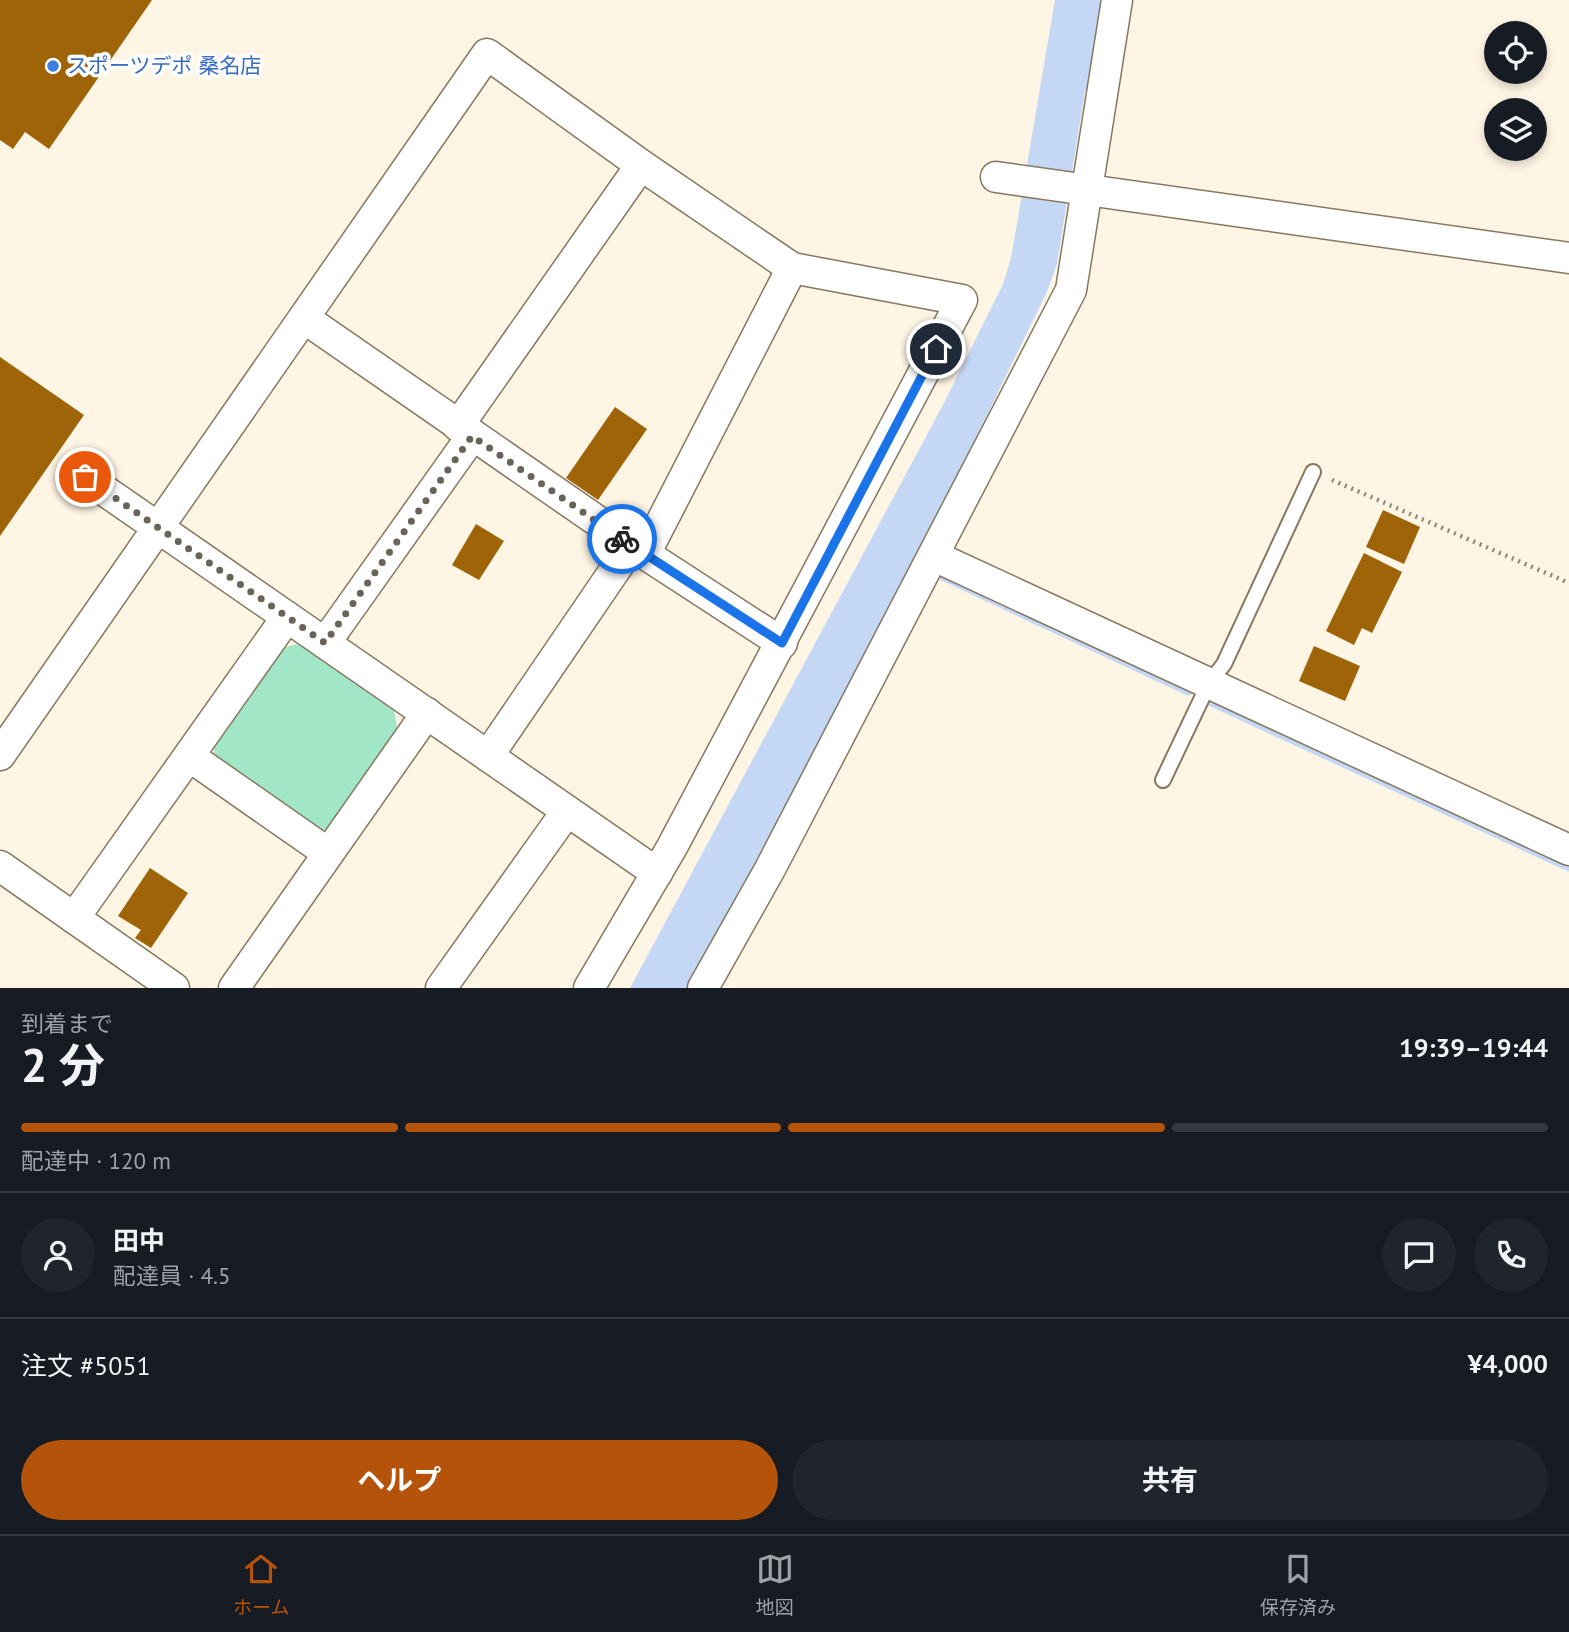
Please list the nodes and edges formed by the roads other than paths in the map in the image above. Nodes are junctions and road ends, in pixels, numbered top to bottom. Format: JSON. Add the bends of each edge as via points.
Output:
{"nodes":[{"id":1,"x":1117,"y":0,"type":"edge"},
{"id":2,"x":641,"y":165,"type":"junction"},
{"id":3,"x":996,"y":177,"type":"dead end"},
{"id":4,"x":1085,"y":189,"type":"junction"},
{"id":5,"x":1569,"y":258,"type":"edge"},
{"id":6,"x":792,"y":268,"type":"junction"},
{"id":7,"x":304,"y":318,"type":"junction"},
{"id":8,"x":465,"y":431,"type":"junction"},
{"id":9,"x":1313,"y":472,"type":"road end"},
{"id":10,"x":85,"y":477,"type":"dead end"},
{"id":11,"x":158,"y":528,"type":"junction"},
{"id":12,"x":638,"y":549,"type":"junction"},
{"id":13,"x":934,"y":556,"type":"junction"},
{"id":14,"x":287,"y":617,"type":"junction"},
{"id":15,"x":325,"y":643,"type":"junction"},
{"id":16,"x":782,"y":643,"type":"junction"},
{"id":17,"x":1209,"y":683,"type":"junction"},
{"id":18,"x":427,"y":713,"type":"junction"},
{"id":19,"x":0,"y":755,"type":"edge"},
{"id":20,"x":189,"y":756,"type":"junction"},
{"id":21,"x":488,"y":756,"type":"junction"},
{"id":22,"x":1163,"y":780,"type":"dead end"},
{"id":23,"x":567,"y":811,"type":"junction"},
{"id":24,"x":1569,"y":850,"type":"edge"},
{"id":25,"x":328,"y":853,"type":"junction"},
{"id":26,"x":0,"y":866,"type":"edge"},
{"id":27,"x":657,"y":873,"type":"junction"},
{"id":28,"x":74,"y":918,"type":"junction"},
{"id":29,"x":174,"y":988,"type":"edge"},
{"id":30,"x":234,"y":988,"type":"edge"},
{"id":31,"x":441,"y":988,"type":"edge"},
{"id":32,"x":589,"y":988,"type":"edge"},
{"id":33,"x":703,"y":988,"type":"edge"}],
"edges":[{"from":1,"to":4,"type":"street"},
{"from":2,"to":6,"type":"street"},
{"from":2,"to":7,"type":"street","via":[[487,54]]},
{"from":2,"to":8,"type":"street"},
{"from":3,"to":4,"type":"street"},
{"from":4,"to":5,"type":"street"},
{"from":4,"to":13,"type":"street","via":[[1070,290]]},
{"from":6,"to":12,"type":"street"},
{"from":6,"to":16,"type":"street","via":[[962,300]]},
{"from":7,"to":8,"type":"street"},
{"from":7,"to":11,"type":"street"},
{"from":8,"to":12,"type":"street"},
{"from":8,"to":15,"type":"street"},
{"from":9,"to":17,"type":"lane","via":[[1224,664]]},
{"from":10,"to":11,"type":"street"},
{"from":11,"to":14,"type":"street"},
{"from":11,"to":19,"type":"street"},
{"from":12,"to":16,"type":"street"},
{"from":12,"to":21,"type":"street"},
{"from":13,"to":17,"type":"street"},
{"from":13,"to":33,"type":"street"},
{"from":14,"to":15,"type":"street"},
{"from":14,"to":20,"type":"street"},
{"from":15,"to":18,"type":"street"},
{"from":16,"to":27,"type":"street"},
{"from":17,"to":22,"type":"lane"},
{"from":17,"to":24,"type":"street"},
{"from":18,"to":21,"type":"street"},
{"from":18,"to":25,"type":"street"},
{"from":20,"to":25,"type":"street"},
{"from":20,"to":28,"type":"street"},
{"from":21,"to":23,"type":"street"},
{"from":23,"to":27,"type":"street"},
{"from":23,"to":31,"type":"street"},
{"from":25,"to":30,"type":"street"},
{"from":26,"to":28,"type":"street"},
{"from":27,"to":32,"type":"street"},
{"from":28,"to":29,"type":"street"}]}
